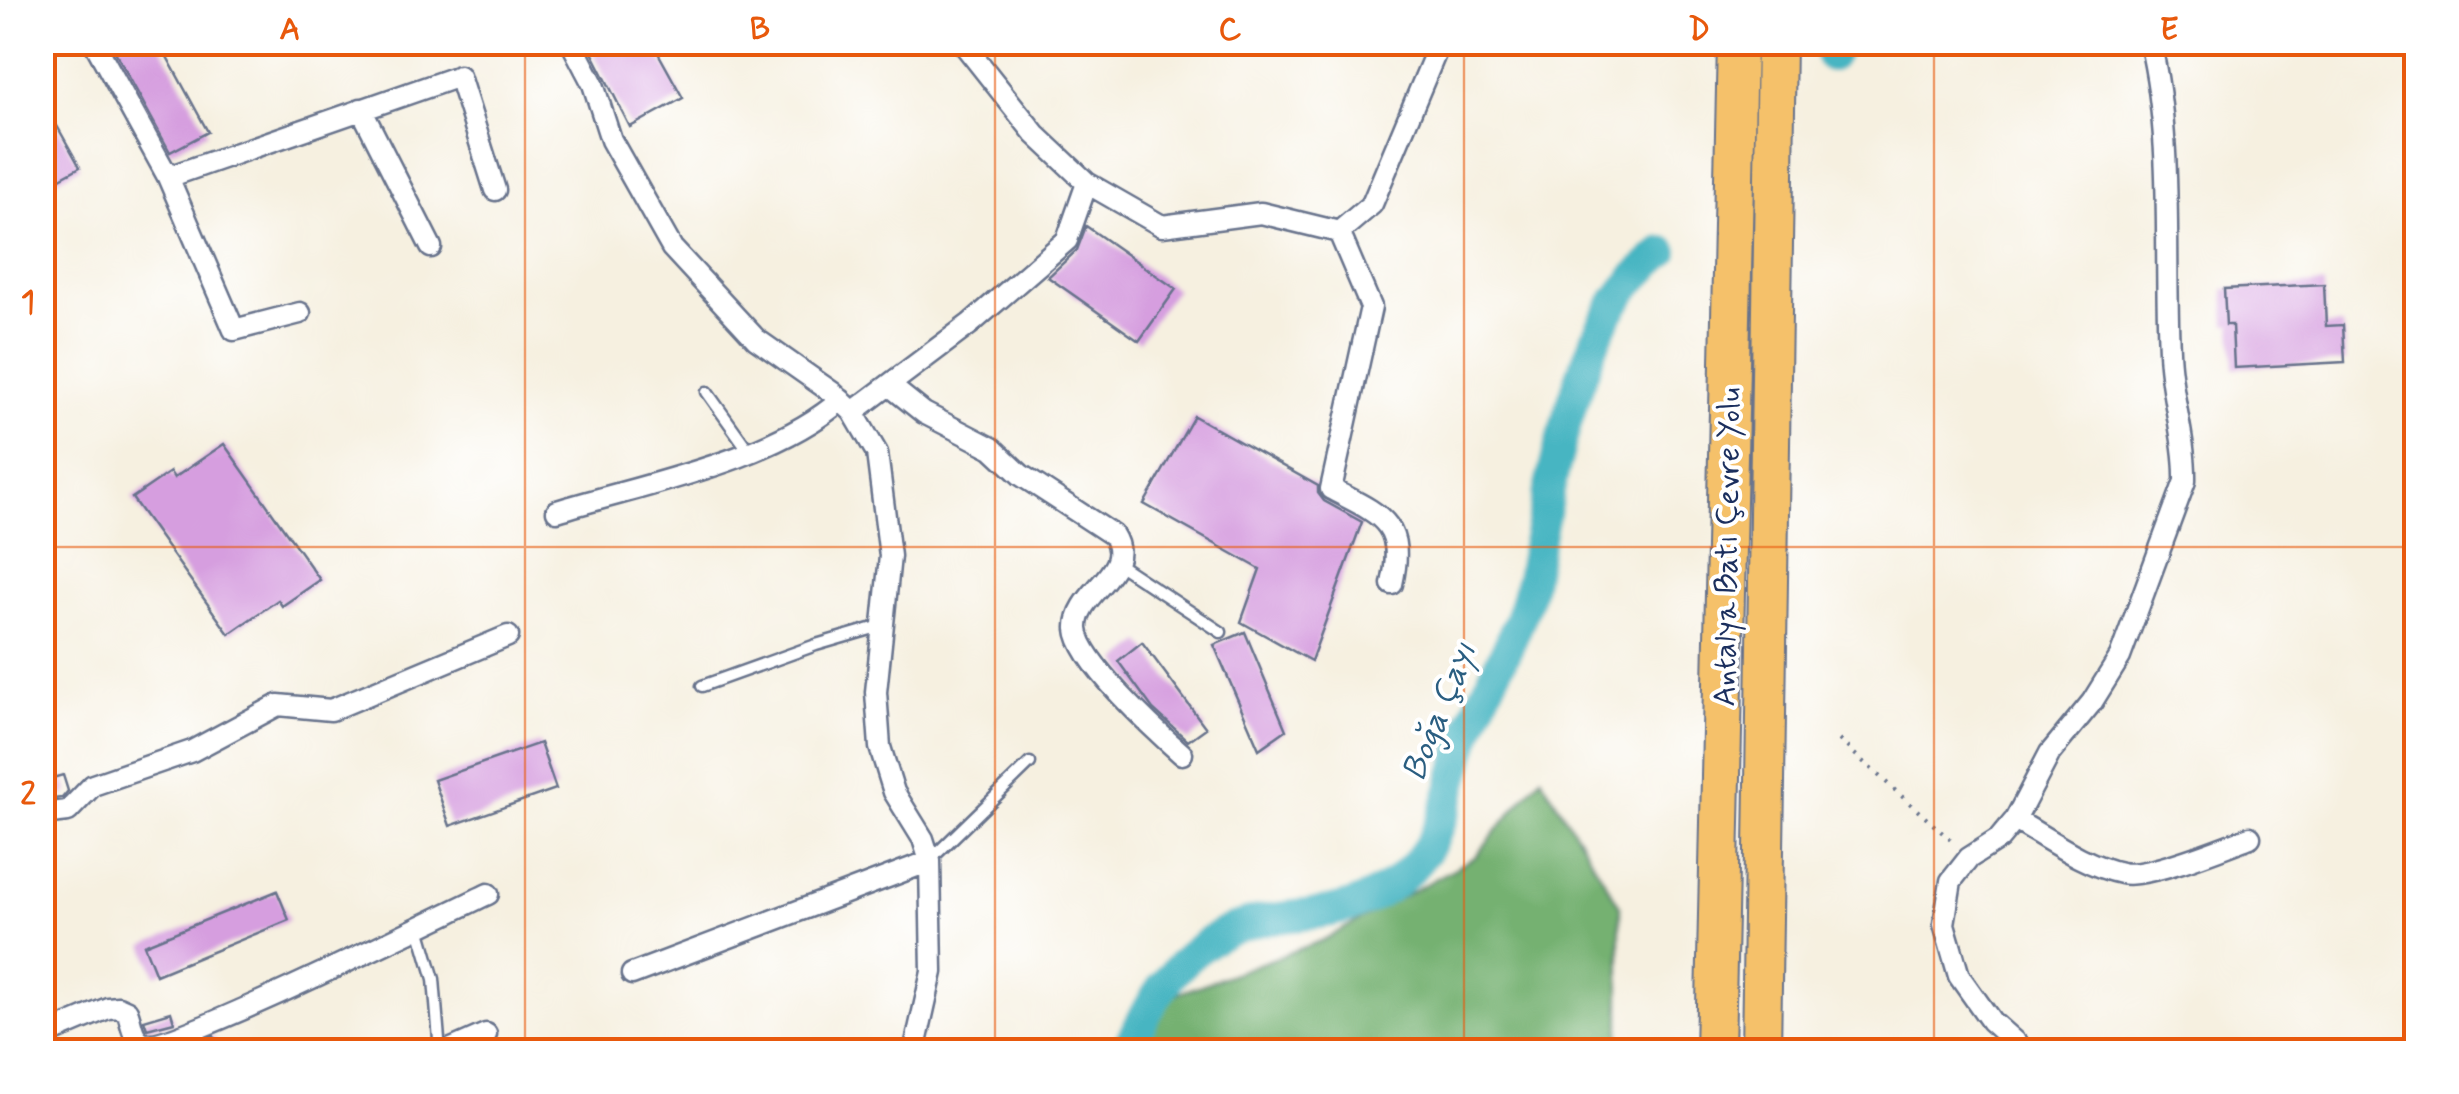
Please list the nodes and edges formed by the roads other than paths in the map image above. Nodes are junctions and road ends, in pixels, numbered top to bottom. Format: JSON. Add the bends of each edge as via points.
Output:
{"nodes":[{"id":1,"x":94,"y":42,"type":"edge"},
{"id":2,"x":571,"y":42,"type":"edge"},
{"id":3,"x":962,"y":42,"type":"edge"},
{"id":4,"x":1440,"y":42,"type":"edge"},
{"id":5,"x":1737,"y":42,"type":"edge"},
{"id":6,"x":1776,"y":42,"type":"edge"},
{"id":7,"x":2150,"y":42,"type":"edge"},
{"id":8,"x":361,"y":109,"type":"junction"},
{"id":9,"x":168,"y":177,"type":"junction"},
{"id":10,"x":1087,"y":183,"type":"junction"},
{"id":11,"x":494,"y":190,"type":"dead end"},
{"id":12,"x":1339,"y":232,"type":"junction"},
{"id":13,"x":430,"y":247,"type":"dead end"},
{"id":14,"x":300,"y":313,"type":"dead end"},
{"id":15,"x":889,"y":385,"type":"junction"},
{"id":16,"x":707,"y":392,"type":"dead end"},
{"id":17,"x":847,"y":406,"type":"junction"},
{"id":18,"x":750,"y":451,"type":"junction"},
{"id":19,"x":557,"y":511,"type":"dead end"},
{"id":20,"x":1118,"y":564,"type":"junction"},
{"id":21,"x":1392,"y":584,"type":"dead end"},
{"id":22,"x":883,"y":626,"type":"junction"},
{"id":23,"x":1221,"y":632,"type":"dead end"},
{"id":24,"x":508,"y":636,"type":"dead end"},
{"id":25,"x":702,"y":686,"type":"dead end"},
{"id":26,"x":1182,"y":754,"type":"dead end"},
{"id":27,"x":1030,"y":763,"type":"dead end"},
{"id":28,"x":42,"y":814,"type":"edge"},
{"id":29,"x":2016,"y":820,"type":"junction"},
{"id":30,"x":2250,"y":837,"type":"dead end"},
{"id":31,"x":930,"y":861,"type":"junction"},
{"id":32,"x":488,"y":894,"type":"dead end"},
{"id":33,"x":418,"y":927,"type":"junction"},
{"id":34,"x":632,"y":974,"type":"dead end"},
{"id":35,"x":486,"y":1034,"type":"dead end"},
{"id":36,"x":42,"y":1036,"type":"edge"},
{"id":37,"x":443,"y":1052,"type":"edge"},
{"id":38,"x":914,"y":1052,"type":"edge"},
{"id":39,"x":1715,"y":1052,"type":"edge"},
{"id":40,"x":1761,"y":1052,"type":"edge"},
{"id":41,"x":2026,"y":1052,"type":"edge"}],
"edges":[{"from":1,"to":9,"type":"street"},
{"from":2,"to":17,"type":"street","via":[[611,140],[672,248],[756,339]]},
{"from":3,"to":10,"type":"street","via":[[1035,134]]},
{"from":4,"to":12,"type":"street","via":[[1372,204]]},
{"from":5,"to":39,"type":"highway","name":"Antalya Batı Çevre Yolu"},
{"from":6,"to":40,"type":"highway","name":"Antalya Batı Çevre Yolu"},
{"from":7,"to":29,"type":"street","via":[[2162,121],[2169,357],[2185,482],[2120,657],[2050,753]]},
{"from":8,"to":9,"type":"street"},
{"from":8,"to":11,"type":"street","via":[[459,76]]},
{"from":8,"to":13,"type":"street"},
{"from":9,"to":14,"type":"street","via":[[234,330]]},
{"from":10,"to":12,"type":"street","via":[[1162,226],[1261,213]]},
{"from":10,"to":15,"type":"street","via":[[1067,240]]},
{"from":12,"to":21,"type":"street","via":[[1371,307],[1331,489],[1386,519],[1398,558]]},
{"from":15,"to":17,"type":"street"},
{"from":15,"to":20,"type":"street","via":[[1113,535]]},
{"from":16,"to":18,"type":"lane"},
{"from":17,"to":18,"type":"street"},
{"from":17,"to":22,"type":"street","via":[[877,453],[890,556]]},
{"from":18,"to":19,"type":"street"},
{"from":20,"to":23,"type":"lane"},
{"from":20,"to":26,"type":"street","via":[[1083,605],[1079,637],[1096,666]]},
{"from":22,"to":25,"type":"lane"},
{"from":22,"to":31,"type":"street","via":[[876,692],[880,747],[894,792]]},
{"from":24,"to":28,"type":"street","via":[[331,710],[278,705],[192,751],[93,785],[68,810]]},
{"from":27,"to":31,"type":"lane"},
{"from":29,"to":30,"type":"street","via":[[2085,860],[2125,874]]},
{"from":29,"to":41,"type":"street","via":[[1969,858],[1952,882],[1944,924],[1959,976],[1991,1021]]},
{"from":31,"to":34,"type":"street"},
{"from":31,"to":38,"type":"street","via":[[932,972]]},
{"from":32,"to":33,"type":"street"},
{"from":33,"to":36,"type":"street","via":[[168,1040],[140,1042],[118,1007]]},
{"from":33,"to":37,"type":"lane","via":[[434,979]]},
{"from":35,"to":37,"type":"street"}]}
